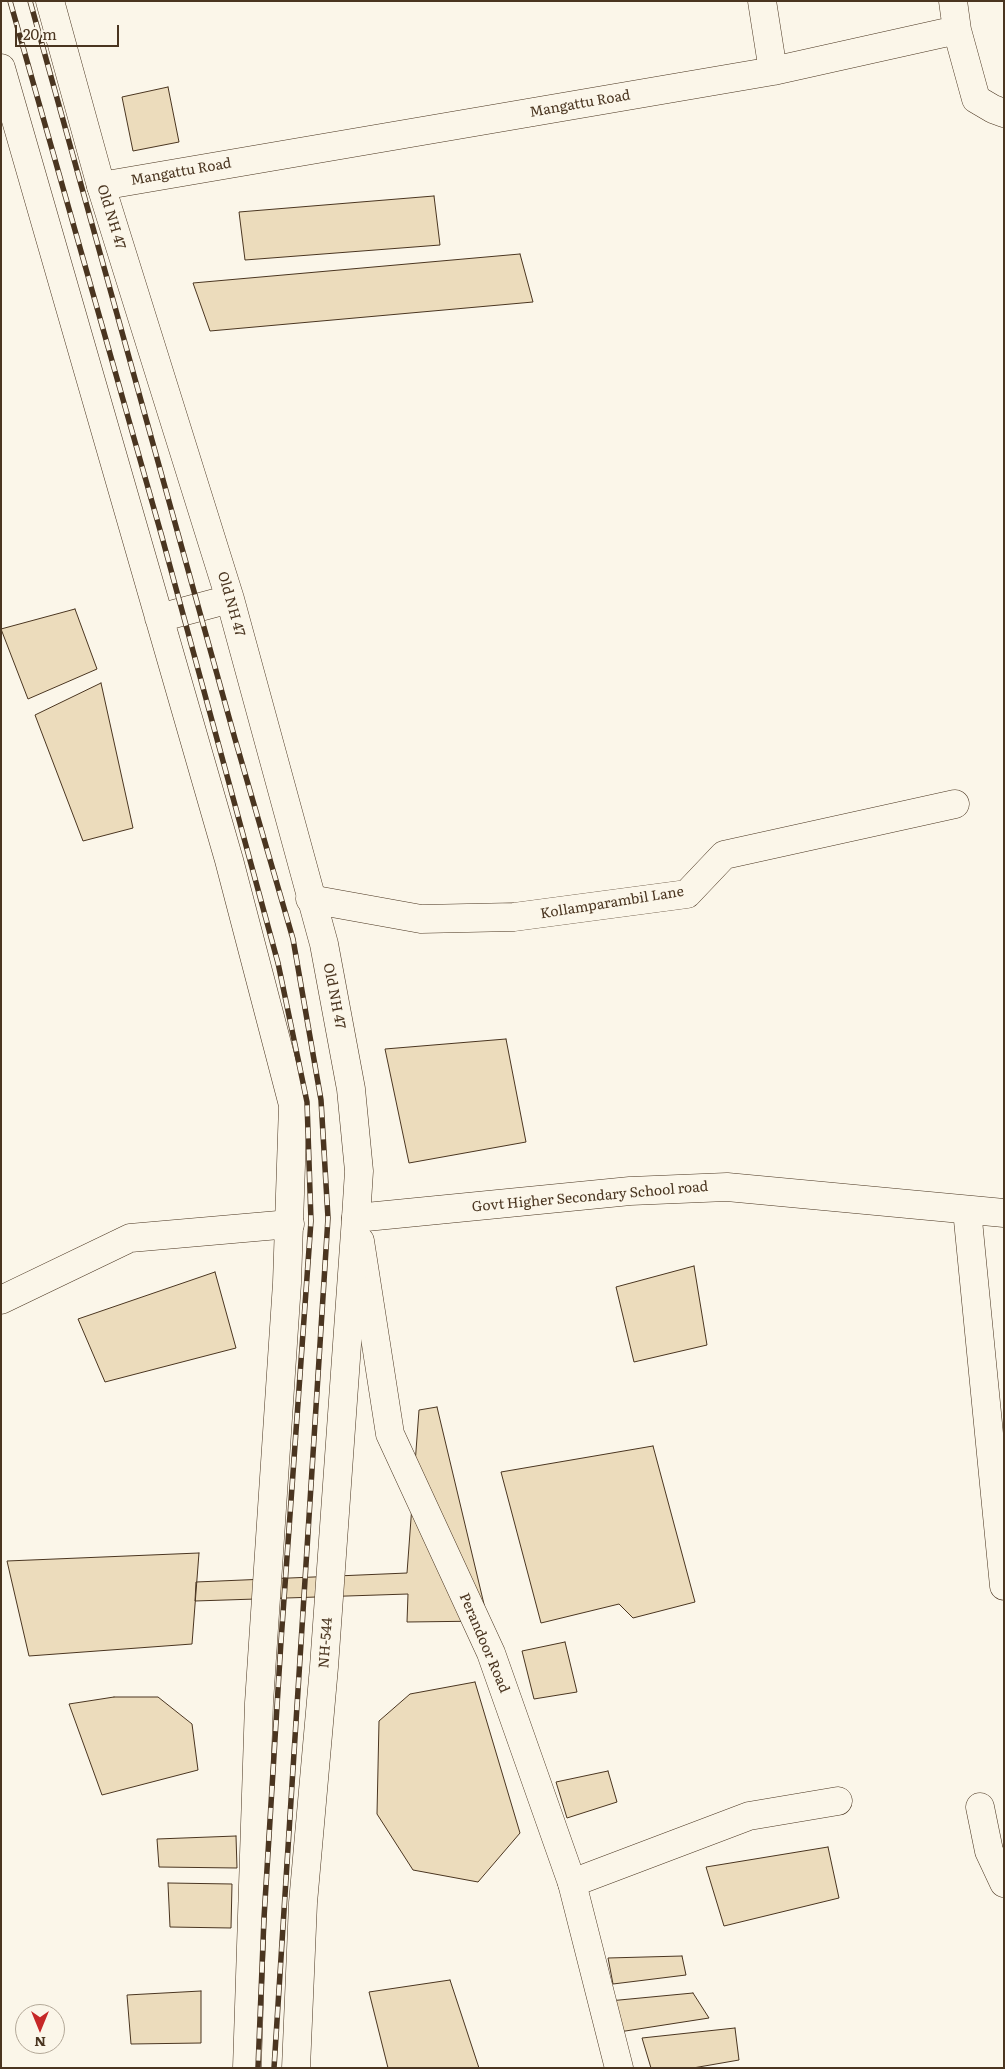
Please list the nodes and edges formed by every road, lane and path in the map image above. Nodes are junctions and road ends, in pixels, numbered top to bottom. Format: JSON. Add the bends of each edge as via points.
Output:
{"nodes":[{"id":1,"x":50,"y":1,"type":"edge"},
{"id":2,"x":762,"y":1,"type":"edge"},
{"id":3,"x":953,"y":1,"type":"edge"},
{"id":4,"x":957,"y":30,"type":"junction"},
{"id":5,"x":1,"y":68,"type":"edge"},
{"id":6,"x":773,"y":71,"type":"junction"},
{"id":7,"x":1004,"y":112,"type":"edge"},
{"id":8,"x":8,"y":116,"type":"edge"},
{"id":9,"x":101,"y":186,"type":"junction"},
{"id":10,"x":230,"y":599,"type":"junction"},
{"id":11,"x":159,"y":618,"type":"junction"},
{"id":12,"x":954,"y":804,"type":"dead end"},
{"id":13,"x":310,"y":899,"type":"junction"},
{"id":14,"x":967,"y":1210,"type":"junction"},
{"id":15,"x":1004,"y":1213,"type":"edge"},
{"id":16,"x":356,"y":1218,"type":"junction"},
{"id":17,"x":290,"y":1224,"type":"junction"},
{"id":18,"x":1,"y":1300,"type":"edge"},
{"id":19,"x":1004,"y":1586,"type":"edge"},
{"id":20,"x":838,"y":1801,"type":"dead end"},
{"id":21,"x":980,"y":1807,"type":"dead end"},
{"id":22,"x":572,"y":1883,"type":"junction"},
{"id":23,"x":1004,"y":1883,"type":"edge"},
{"id":24,"x":247,"y":2068,"type":"edge"},
{"id":25,"x":296,"y":2068,"type":"edge"},
{"id":26,"x":619,"y":2068,"type":"edge"}],
"edges":[{"from":1,"to":9,"type":"main road","name":"Old NH 47"},
{"from":2,"to":6,"type":"main road"},
{"from":3,"to":4,"type":"main road"},
{"from":4,"to":6,"type":"main road","name":"Mangattu Road"},
{"from":4,"to":7,"type":"main road","via":[[976,99]]},
{"from":5,"to":8,"type":"main road"},
{"from":6,"to":9,"type":"main road","name":"Mangattu Road"},
{"from":8,"to":11,"type":"main road"},
{"from":9,"to":10,"type":"main road","name":"Old NH 47"},
{"from":10,"to":11,"type":"main road"},
{"from":10,"to":13,"type":"main road","name":"Old NH 47"},
{"from":11,"to":17,"type":"main road","via":[[229,860],[293,1105]]},
{"from":12,"to":13,"type":"main road","name":"Kollamparambil Lane","via":[[724,855],[687,894],[678,896],[514,917],[421,919]]},
{"from":13,"to":16,"type":"main road","name":"Old NH 47","via":[[324,944],[351,1089],[359,1171]]},
{"from":14,"to":15,"type":"main road","name":"Govt Higher Secondary School road"},
{"from":14,"to":16,"type":"main road","name":"Govt Higher Secondary School road","via":[[727,1187],[630,1191]]},
{"from":14,"to":19,"type":"main road"},
{"from":16,"to":22,"type":"main road","name":"Perandoor Road","via":[[390,1434],[491,1653]]},
{"from":16,"to":25,"type":"main road","name":"NH-544","via":[[304,1903]]},
{"from":17,"to":18,"type":"main road","via":[[130,1238]]},
{"from":17,"to":24,"type":"main road","via":[[259,1703]]},
{"from":20,"to":22,"type":"main road","via":[[750,1816]]},
{"from":21,"to":23,"type":"main road","via":[[989,1850]]},
{"from":22,"to":26,"type":"main road","name":"Perandoor Road"}]}
